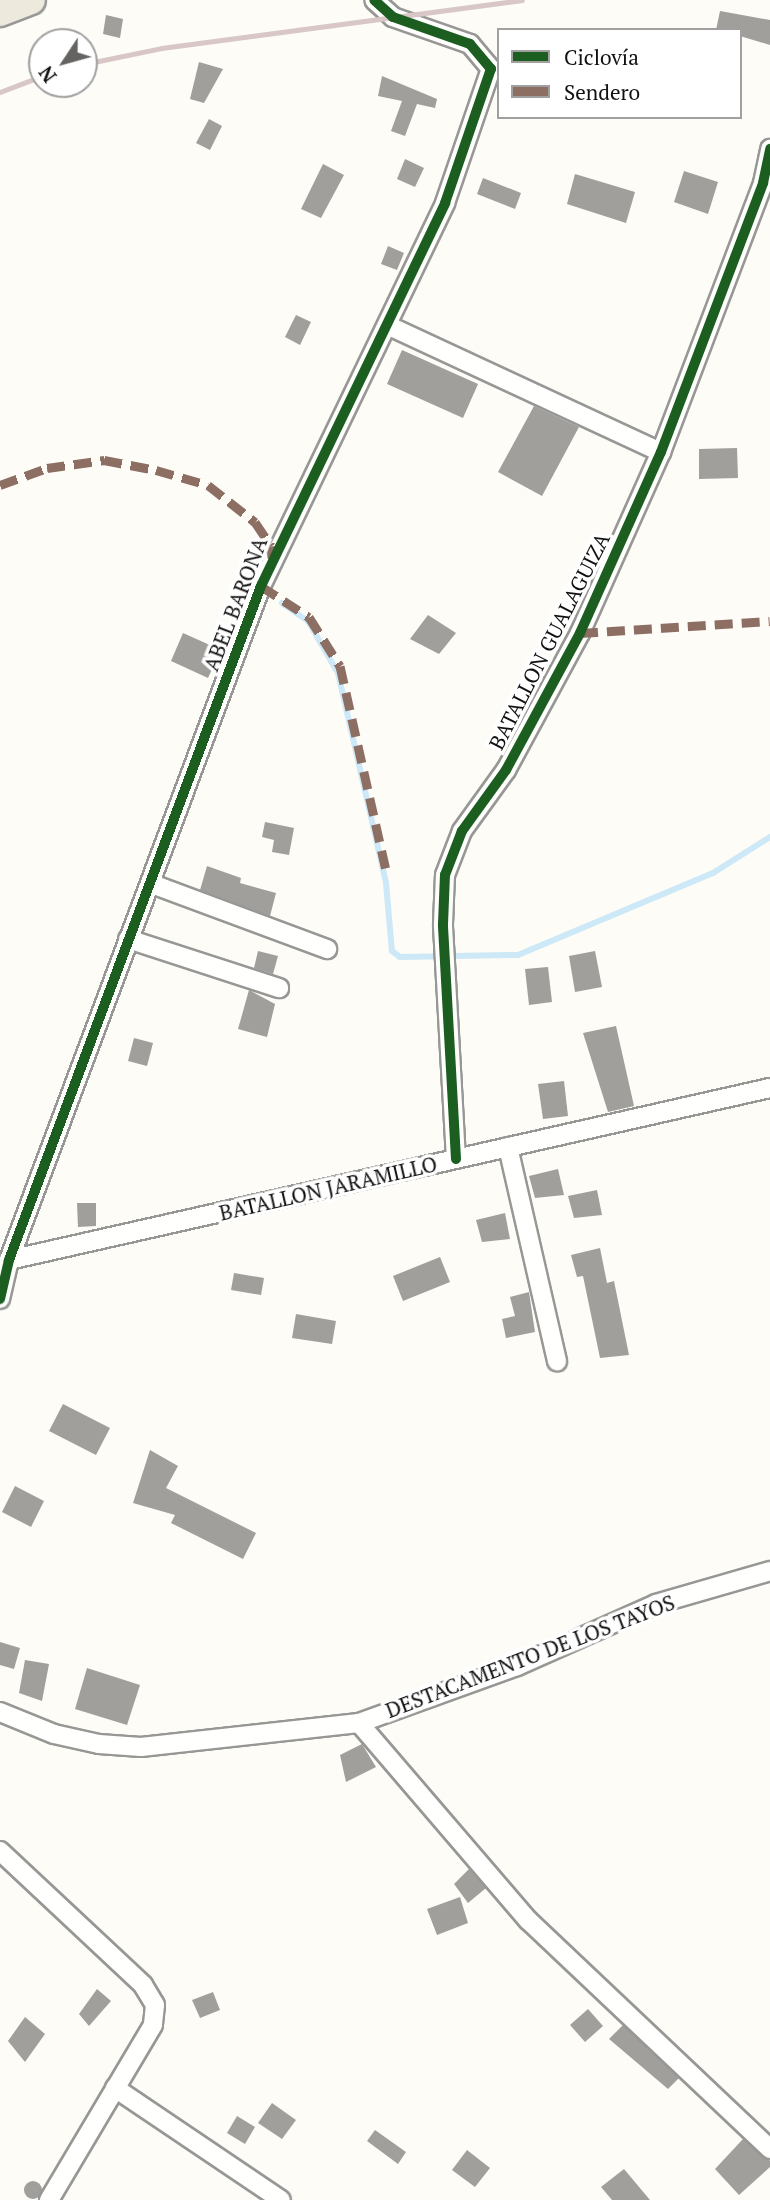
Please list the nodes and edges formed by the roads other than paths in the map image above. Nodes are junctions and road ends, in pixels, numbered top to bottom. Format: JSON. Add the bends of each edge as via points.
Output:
{"nodes":[{"id":1,"x":31,"y":0,"type":"edge"},
{"id":2,"x":374,"y":0,"type":"edge"},
{"id":3,"x":0,"y":12,"type":"edge"},
{"id":4,"x":770,"y":149,"type":"edge"},
{"id":5,"x":389,"y":326,"type":"junction"},
{"id":6,"x":662,"y":452,"type":"junction"},
{"id":7,"x":152,"y":884,"type":"junction"},
{"id":8,"x":128,"y":939,"type":"junction"},
{"id":9,"x":327,"y":949,"type":"dead end"},
{"id":10,"x":279,"y":988,"type":"dead end"},
{"id":11,"x":770,"y":1088,"type":"edge"},
{"id":12,"x":508,"y":1147,"type":"junction"},
{"id":13,"x":456,"y":1159,"type":"junction"},
{"id":14,"x":9,"y":1260,"type":"junction"},
{"id":15,"x":0,"y":1299,"type":"edge"},
{"id":16,"x":556,"y":1361,"type":"dead end"},
{"id":17,"x":770,"y":1571,"type":"edge"},
{"id":18,"x":0,"y":1712,"type":"edge"},
{"id":19,"x":359,"y":1723,"type":"junction"},
{"id":20,"x":0,"y":1851,"type":"edge"},
{"id":21,"x":116,"y":2088,"type":"junction"},
{"id":22,"x":770,"y":2149,"type":"edge"},
{"id":23,"x":48,"y":2200,"type":"edge"},
{"id":24,"x":281,"y":2200,"type":"edge"}],
"edges":[{"from":1,"to":3,"type":"main road"},
{"from":2,"to":5,"type":"street","name":"ABEL BARONA","via":[[393,17],[470,44],[491,69],[444,203]]},
{"from":4,"to":6,"type":"street","name":"BATALLON GUALAGUIZA","via":[[763,183]]},
{"from":5,"to":6,"type":"street"},
{"from":5,"to":7,"type":"street","name":"ABEL BARONA","via":[[272,559]]},
{"from":6,"to":13,"type":"street","name":"BATALLON GUALAGUIZA","via":[[580,633],[506,770],[462,831],[445,875],[443,924]]},
{"from":7,"to":8,"type":"street","name":"ABEL BARONA"},
{"from":7,"to":9,"type":"street"},
{"from":8,"to":10,"type":"street"},
{"from":8,"to":14,"type":"street","name":"ABEL BARONA"},
{"from":11,"to":12,"type":"street","name":"BATALLON JARAMILLO"},
{"from":12,"to":13,"type":"street","name":"BATALLON JARAMILLO"},
{"from":12,"to":16,"type":"street"},
{"from":13,"to":14,"type":"street","name":"BATALLON JARAMILLO"},
{"from":14,"to":15,"type":"street","name":"ABEL BARONA"},
{"from":17,"to":19,"type":"street","name":"DESTACAMENTO DE LOS TAYOS","via":[[656,1604],[517,1666]]},
{"from":18,"to":19,"type":"street","name":"DESTACAMENTO DE LOS TAYOS","via":[[54,1734],[99,1744],[141,1746]]},
{"from":19,"to":22,"type":"street","via":[[529,1921]]},
{"from":20,"to":21,"type":"street","via":[[143,1985],[155,2005],[152,2025]]},
{"from":21,"to":23,"type":"street"},
{"from":21,"to":24,"type":"street"}]}
